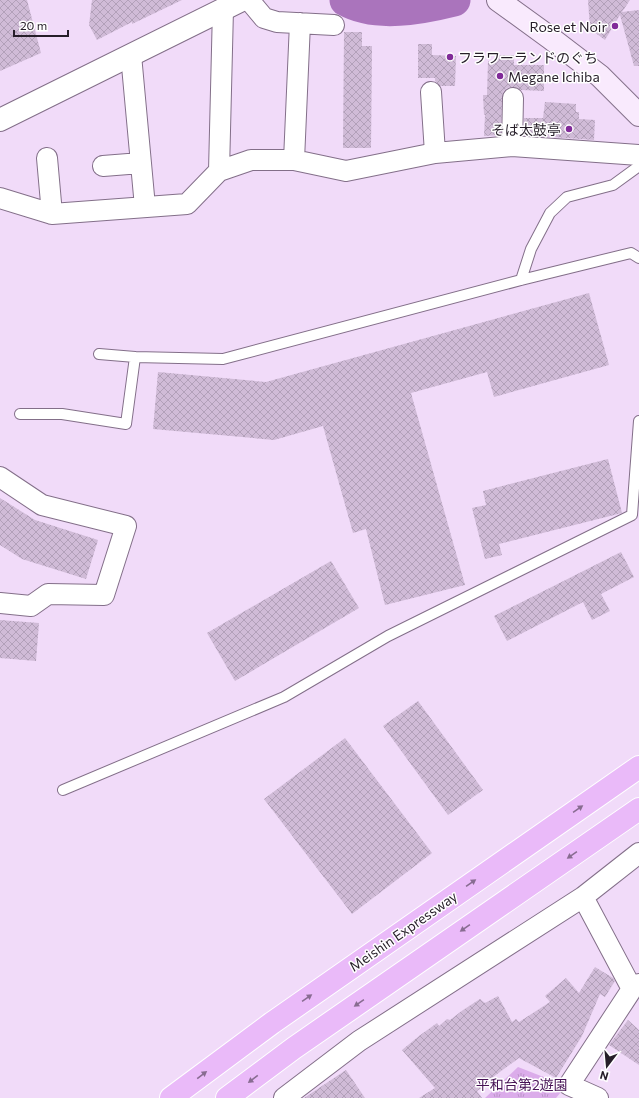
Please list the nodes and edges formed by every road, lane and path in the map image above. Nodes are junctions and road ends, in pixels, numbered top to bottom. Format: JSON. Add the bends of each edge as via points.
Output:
{"nodes":[{"id":1,"x":242,"y":0,"type":"edge"},
{"id":2,"x":249,"y":0,"type":"edge"},
{"id":3,"x":501,"y":2,"type":"edge"},
{"id":4,"x":223,"y":9,"type":"junction"},
{"id":5,"x":300,"y":23,"type":"junction"},
{"id":6,"x":334,"y":25,"type":"dead end"},
{"id":7,"x":131,"y":55,"type":"junction"},
{"id":8,"x":431,"y":92,"type":"dead end"},
{"id":9,"x":514,"y":98,"type":"dead end"},
{"id":10,"x":639,"y":115,"type":"edge"},
{"id":11,"x":0,"y":120,"type":"edge"},
{"id":12,"x":512,"y":146,"type":"junction"},
{"id":13,"x":435,"y":153,"type":"junction"},
{"id":14,"x":639,"y":155,"type":"edge"},
{"id":15,"x":47,"y":158,"type":"dead end"},
{"id":16,"x":294,"y":160,"type":"junction"},
{"id":17,"x":141,"y":163,"type":"junction"},
{"id":18,"x":104,"y":166,"type":"dead end"},
{"id":19,"x":639,"y":166,"type":"edge"},
{"id":20,"x":219,"y":171,"type":"junction"},
{"id":21,"x":0,"y":198,"type":"edge"},
{"id":22,"x":145,"y":207,"type":"junction"},
{"id":23,"x":52,"y":214,"type":"junction"},
{"id":24,"x":639,"y":258,"type":"edge"},
{"id":25,"x":521,"y":280,"type":"junction"},
{"id":26,"x":99,"y":354,"type":"dead end"},
{"id":27,"x":135,"y":357,"type":"junction"},
{"id":28,"x":20,"y":414,"type":"dead end"},
{"id":29,"x":639,"y":420,"type":"edge"},
{"id":30,"x":0,"y":477,"type":"edge"},
{"id":31,"x":0,"y":603,"type":"edge"},
{"id":32,"x":639,"y":767,"type":"edge"},
{"id":33,"x":63,"y":790,"type":"dead end"},
{"id":34,"x":639,"y":808,"type":"edge"},
{"id":35,"x":639,"y":853,"type":"edge"},
{"id":36,"x":583,"y":897,"type":"junction"},
{"id":37,"x":634,"y":997,"type":"edge"},
{"id":38,"x":171,"y":1098,"type":"edge"},
{"id":39,"x":227,"y":1098,"type":"edge"},
{"id":40,"x":284,"y":1098,"type":"edge"},
{"id":41,"x":598,"y":1098,"type":"edge"}],
"edges":[{"from":1,"to":4,"type":"street"},
{"from":2,"to":5,"type":"street","via":[[264,18],[277,22]]},
{"from":3,"to":10,"type":"main road","via":[[600,76]]},
{"from":4,"to":7,"type":"street"},
{"from":4,"to":20,"type":"street"},
{"from":5,"to":6,"type":"street"},
{"from":5,"to":16,"type":"street"},
{"from":7,"to":11,"type":"street"},
{"from":7,"to":17,"type":"street"},
{"from":8,"to":13,"type":"street"},
{"from":9,"to":12,"type":"street"},
{"from":12,"to":13,"type":"street"},
{"from":12,"to":14,"type":"street"},
{"from":13,"to":16,"type":"street","via":[[346,171]]},
{"from":15,"to":23,"type":"street"},
{"from":16,"to":20,"type":"street","via":[[251,160]]},
{"from":17,"to":18,"type":"street"},
{"from":17,"to":22,"type":"street"},
{"from":19,"to":25,"type":"lane","via":[[613,185],[567,197],[550,213],[531,249]]},
{"from":20,"to":22,"type":"street","via":[[187,204]]},
{"from":21,"to":23,"type":"street"},
{"from":22,"to":23,"type":"street"},
{"from":24,"to":25,"type":"lane","via":[[631,253]]},
{"from":25,"to":27,"type":"lane","via":[[223,359]]},
{"from":26,"to":27,"type":"lane"},
{"from":27,"to":28,"type":"lane","via":[[126,424],[62,414]]},
{"from":29,"to":33,"type":"lane","via":[[632,516],[388,636],[284,697]]},
{"from":30,"to":31,"type":"street","via":[[42,505],[126,526],[104,595],[48,594],[31,606]]},
{"from":38,"to":32,"type":"highway","name":"Meishin Expressway","one_way":true,"via":[[278,1018]]},
{"from":34,"to":39,"type":"highway","one_way":true,"via":[[307,1039]]},
{"from":35,"to":36,"type":"street"},
{"from":36,"to":37,"type":"street"},
{"from":36,"to":40,"type":"street","via":[[359,1041]]},
{"from":37,"to":41,"type":"street","via":[[569,1085]]}]}
